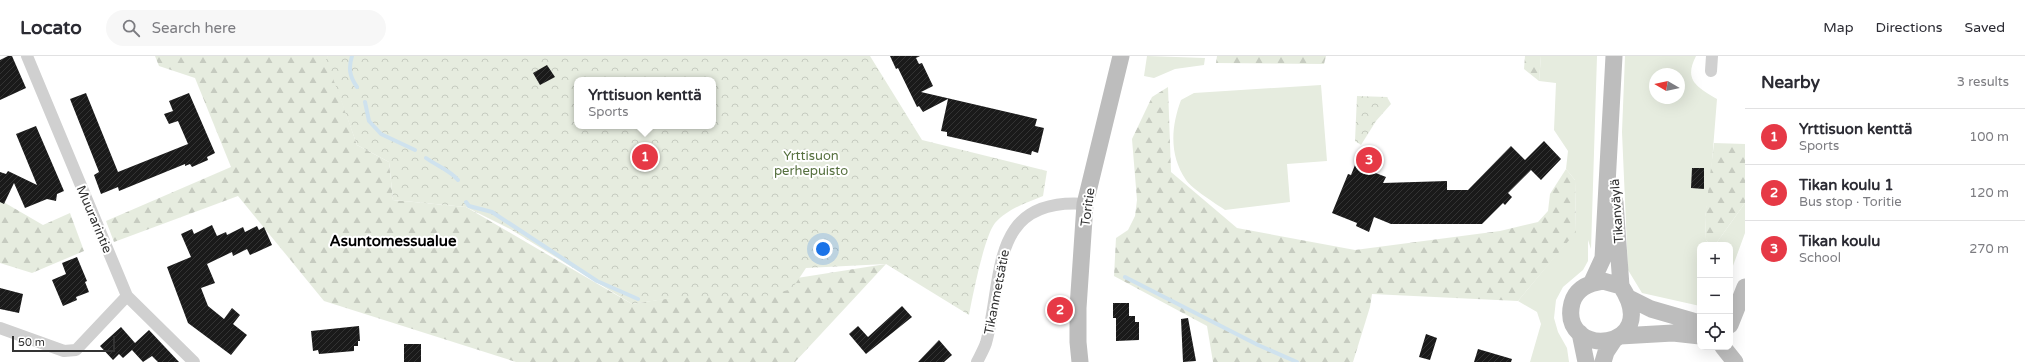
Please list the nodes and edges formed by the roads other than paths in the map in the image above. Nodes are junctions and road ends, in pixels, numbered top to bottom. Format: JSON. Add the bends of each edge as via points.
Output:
{"nodes":[{"id":1,"x":27,"y":56,"type":"edge"},
{"id":2,"x":1121,"y":56,"type":"edge"},
{"id":3,"x":1614,"y":56,"type":"edge"},
{"id":4,"x":1712,"y":56,"type":"edge"},
{"id":5,"x":1711,"y":71,"type":"dead end"},
{"id":6,"x":1610,"y":136,"type":"junction"},
{"id":7,"x":1085,"y":204,"type":"junction"},
{"id":8,"x":1592,"y":282,"type":"junction"},
{"id":9,"x":1745,"y":287,"type":"edge"},
{"id":10,"x":1625,"y":292,"type":"junction"},
{"id":11,"x":127,"y":296,"type":"junction"},
{"id":12,"x":1733,"y":317,"type":"edge"},
{"id":13,"x":1697,"y":323,"type":"edge"},
{"id":14,"x":0,"y":328,"type":"edge"},
{"id":15,"x":1580,"y":333,"type":"junction"},
{"id":16,"x":1697,"y":336,"type":"edge"},
{"id":17,"x":1617,"y":338,"type":"junction"},
{"id":18,"x":1725,"y":350,"type":"edge"},
{"id":19,"x":194,"y":362,"type":"edge"},
{"id":20,"x":976,"y":362,"type":"edge"},
{"id":21,"x":1080,"y":362,"type":"edge"},
{"id":22,"x":1586,"y":362,"type":"edge"},
{"id":23,"x":1603,"y":362,"type":"edge"},
{"id":24,"x":1735,"y":362,"type":"edge"}],
"edges":[{"from":1,"to":11,"type":"street","name":"Muurarintie"},
{"from":2,"to":7,"type":"main road","name":"Toritie"},
{"from":3,"to":6,"type":"main road","name":"Tikanväylä"},
{"from":4,"to":5,"type":"street"},
{"from":6,"to":8,"type":"main road","name":"Tikanväylä","via":[[1603,258]]},
{"from":6,"to":10,"type":"main road","name":"Tikanväylä"},
{"from":7,"to":20,"type":"street","name":"Tikanmetsätie","via":[[1062,203],[1044,207],[1030,215],[1014,231],[1004,247],[986,344]]},
{"from":7,"to":21,"type":"main road","name":"Toritie","via":[[1078,308]]},
{"from":8,"to":10,"type":"main road","via":[[1603,281]]},
{"from":8,"to":15,"type":"main road","via":[[1583,287],[1573,301],[1571,315]]},
{"from":9,"to":12,"type":"main road"},
{"from":10,"to":13,"type":"main road","via":[[1651,310]]},
{"from":10,"to":17,"type":"main road","via":[[1632,315],[1630,324]]},
{"from":11,"to":14,"type":"street","via":[[76,350],[64,351]]},
{"from":11,"to":19,"type":"street","name":"Muurarintie"},
{"from":15,"to":17,"type":"main road","via":[[1596,342]]},
{"from":15,"to":22,"type":"main road"},
{"from":16,"to":17,"type":"main road","via":[[1673,333]]},
{"from":17,"to":23,"type":"main road","via":[[1606,352]]},
{"from":18,"to":24,"type":"main road"}]}
